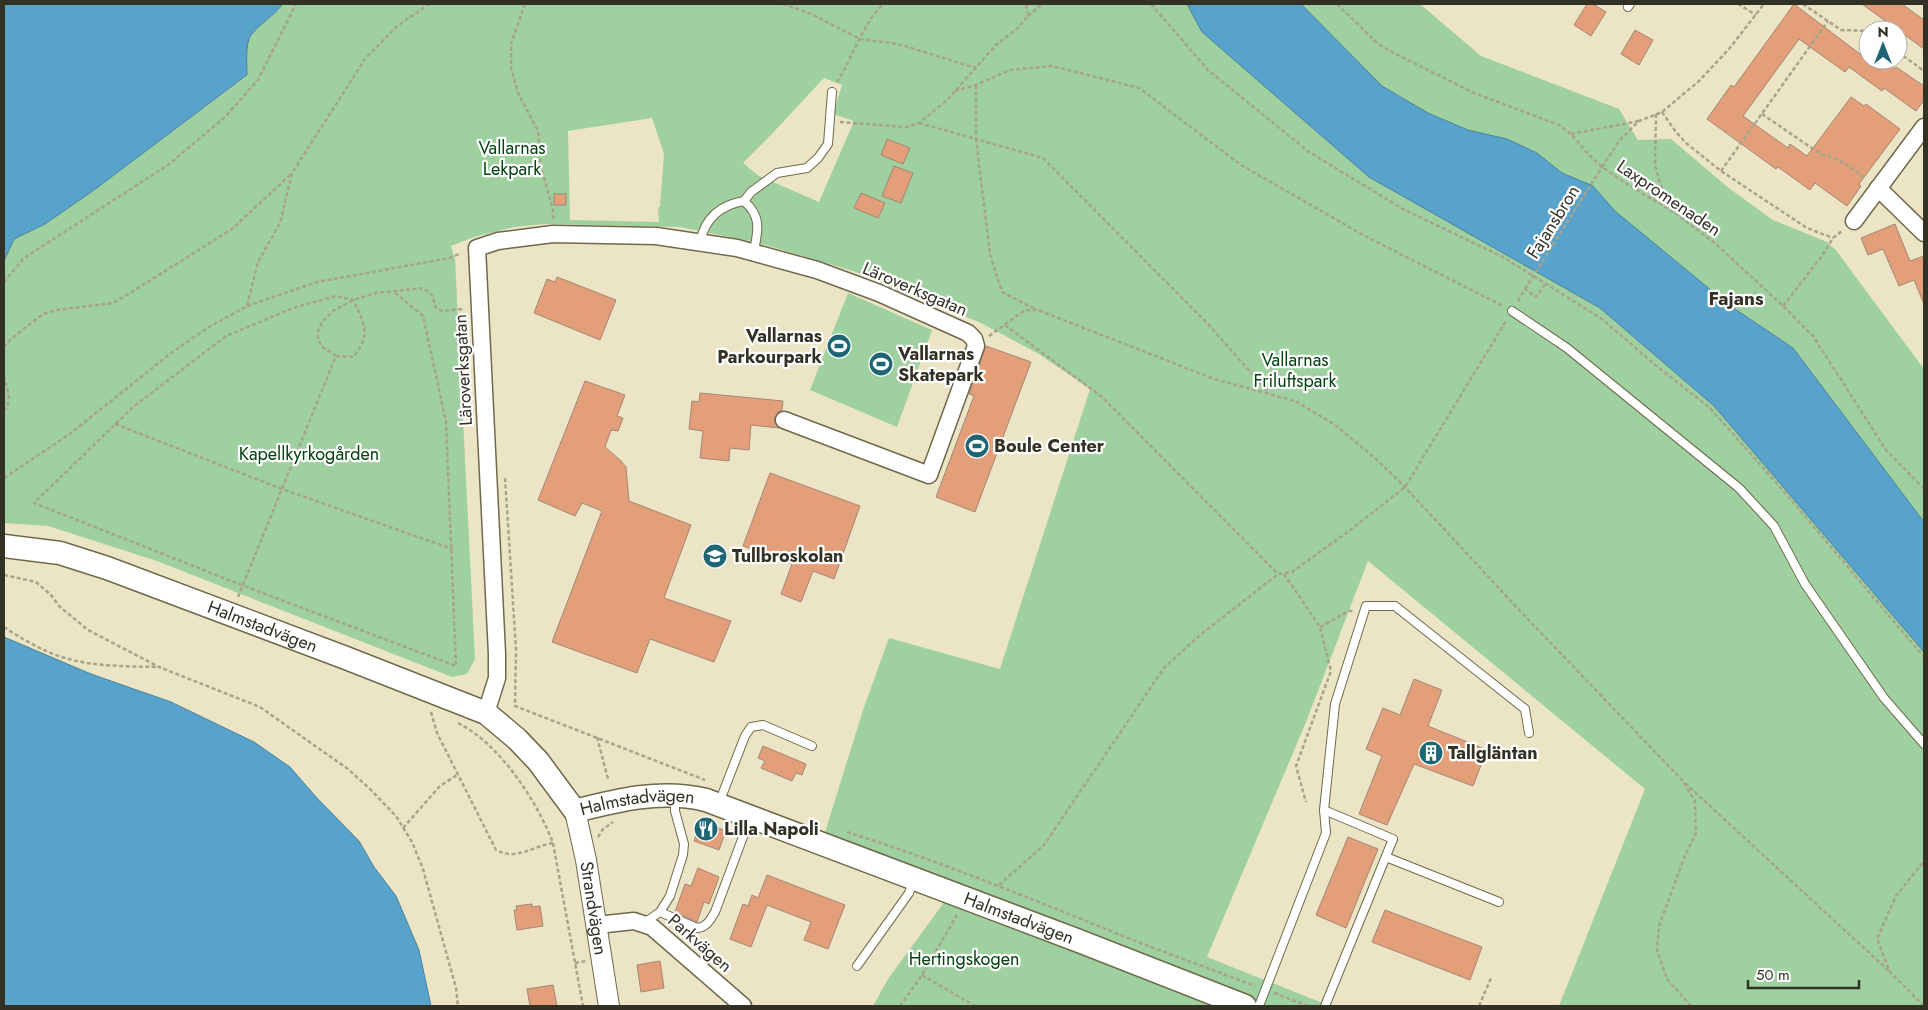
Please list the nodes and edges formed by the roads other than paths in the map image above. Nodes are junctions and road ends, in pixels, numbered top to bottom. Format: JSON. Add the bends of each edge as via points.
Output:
{"nodes":[{"id":1,"x":832,"y":92,"type":"road end"},
{"id":2,"x":1924,"y":127,"type":"edge"},
{"id":3,"x":1878,"y":188,"type":"junction"},
{"id":4,"x":744,"y":201,"type":"junction"},
{"id":5,"x":1854,"y":221,"type":"road end"},
{"id":6,"x":1924,"y":233,"type":"edge"},
{"id":7,"x":700,"y":242,"type":"junction"},
{"id":8,"x":754,"y":251,"type":"junction"},
{"id":9,"x":1512,"y":311,"type":"road end"},
{"id":10,"x":784,"y":420,"type":"dead end"},
{"id":11,"x":4,"y":546,"type":"edge"},
{"id":12,"x":486,"y":713,"type":"junction"},
{"id":13,"x":1529,"y":733,"type":"dead end"},
{"id":14,"x":1924,"y":744,"type":"edge"},
{"id":15,"x":812,"y":746,"type":"dead end"},
{"id":16,"x":675,"y":794,"type":"junction"},
{"id":17,"x":721,"y":796,"type":"junction"},
{"id":18,"x":575,"y":810,"type":"junction"},
{"id":19,"x":1324,"y":810,"type":"junction"},
{"id":20,"x":750,"y":818,"type":"junction"},
{"id":21,"x":1386,"y":857,"type":"junction"},
{"id":22,"x":915,"y":878,"type":"junction"},
{"id":23,"x":1499,"y":902,"type":"dead end"},
{"id":24,"x":660,"y":912,"type":"junction"},
{"id":25,"x":642,"y":924,"type":"junction"},
{"id":26,"x":597,"y":925,"type":"junction"},
{"id":27,"x":857,"y":966,"type":"dead end"},
{"id":28,"x":609,"y":1006,"type":"edge"},
{"id":29,"x":743,"y":1006,"type":"edge"},
{"id":30,"x":1245,"y":1006,"type":"edge"},
{"id":31,"x":1259,"y":1006,"type":"edge"},
{"id":32,"x":1325,"y":1006,"type":"edge"}],
"edges":[{"from":1,"to":4,"type":"lane","via":[[828,144],[818,158],[807,168],[777,173]]},
{"from":2,"to":3,"type":"street"},
{"from":3,"to":5,"type":"street"},
{"from":3,"to":6,"type":"street"},
{"from":4,"to":7,"type":"lane","via":[[729,204],[712,217],[703,229]]},
{"from":4,"to":8,"type":"lane","via":[[757,218]]},
{"from":7,"to":8,"type":"street","name":"Läroverksgatan"},
{"from":7,"to":12,"type":"street","name":"Läroverksgatan","via":[[656,236],[554,234],[498,241],[477,248],[497,654],[497,678]]},
{"from":8,"to":10,"type":"street","name":"Läroverksgatan","via":[[879,293],[968,334],[976,346],[929,475]]},
{"from":9,"to":14,"type":"lane","via":[[1567,348],[1739,488],[1774,526],[1805,584],[1884,698]]},
{"from":11,"to":12,"type":"main road","name":"Halmstadvägen","via":[[60,553],[107,568],[436,706]]},
{"from":12,"to":18,"type":"main road","name":"Halmstadvägen","via":[[538,761]]},
{"from":13,"to":19,"type":"lane","via":[[1524,709],[1395,606],[1366,606],[1335,704]]},
{"from":15,"to":17,"type":"lane","via":[[764,725],[751,727]]},
{"from":16,"to":17,"type":"main road","name":"Halmstadvägen","via":[[700,799]]},
{"from":16,"to":18,"type":"main road","name":"Halmstadvägen","via":[[643,796]]},
{"from":16,"to":24,"type":"lane","via":[[683,855],[670,896]]},
{"from":17,"to":20,"type":"main road","name":"Halmstadvägen"},
{"from":18,"to":26,"type":"street","name":"Strandvägen"},
{"from":19,"to":21,"type":"lane","via":[[1393,840]]},
{"from":19,"to":31,"type":"lane","via":[[1326,833]]},
{"from":20,"to":22,"type":"main road","name":"Halmstadvägen"},
{"from":20,"to":24,"type":"lane","via":[[708,923],[697,928]]},
{"from":21,"to":23,"type":"lane"},
{"from":21,"to":32,"type":"lane"},
{"from":22,"to":27,"type":"lane","via":[[909,893]]},
{"from":22,"to":30,"type":"main road","name":"Halmstadvägen"},
{"from":24,"to":25,"type":"lane"},
{"from":25,"to":26,"type":"street","name":"Parkvägen","via":[[634,921]]},
{"from":25,"to":29,"type":"street","name":"Parkvägen","via":[[652,927]]},
{"from":26,"to":28,"type":"street","name":"Strandvägen"}]}
